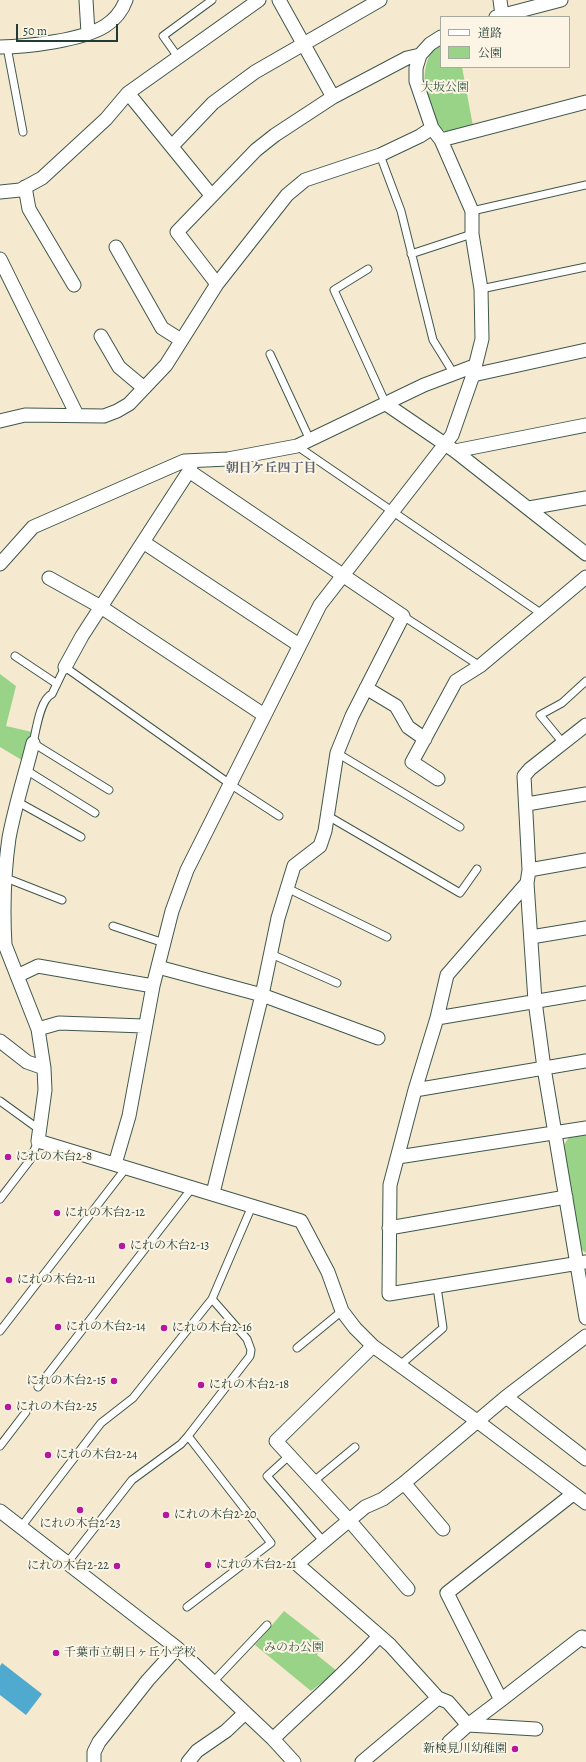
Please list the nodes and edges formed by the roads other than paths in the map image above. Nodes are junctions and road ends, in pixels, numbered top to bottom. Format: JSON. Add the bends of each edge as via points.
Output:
{"nodes":[{"id":1,"x":86,"y":0,"type":"edge"},
{"id":2,"x":126,"y":0,"type":"edge"},
{"id":3,"x":212,"y":0,"type":"edge"},
{"id":4,"x":259,"y":0,"type":"edge"},
{"id":5,"x":279,"y":0,"type":"edge"},
{"id":6,"x":380,"y":0,"type":"edge"},
{"id":7,"x":500,"y":0,"type":"edge"},
{"id":8,"x":561,"y":0,"type":"edge"},
{"id":9,"x":499,"y":16,"type":"edge"},
{"id":10,"x":88,"y":33,"type":"junction"},
{"id":11,"x":440,"y":38,"type":"edge"},
{"id":12,"x":304,"y":43,"type":"junction"},
{"id":13,"x":3,"y":47,"type":"edge"},
{"id":14,"x":420,"y":55,"type":"junction"},
{"id":15,"x":178,"y":57,"type":"junction"},
{"id":16,"x":128,"y":93,"type":"junction"},
{"id":17,"x":333,"y":97,"type":"junction"},
{"id":18,"x":586,"y":102,"type":"edge"},
{"id":19,"x":432,"y":128,"type":"junction"},
{"id":20,"x":23,"y":132,"type":"dead end"},
{"id":21,"x":441,"y":140,"type":"junction"},
{"id":22,"x":172,"y":146,"type":"junction"},
{"id":23,"x":380,"y":155,"type":"junction"},
{"id":24,"x":586,"y":185,"type":"edge"},
{"id":25,"x":25,"y":187,"type":"junction"},
{"id":26,"x":0,"y":192,"type":"edge"},
{"id":27,"x":211,"y":196,"type":"junction"},
{"id":28,"x":472,"y":211,"type":"junction"},
{"id":29,"x":472,"y":234,"type":"junction"},
{"id":30,"x":116,"y":247,"type":"dead end"},
{"id":31,"x":411,"y":254,"type":"junction"},
{"id":32,"x":0,"y":259,"type":"edge"},
{"id":33,"x":586,"y":267,"type":"edge"},
{"id":34,"x":368,"y":269,"type":"dead end"},
{"id":35,"x":217,"y":284,"type":"junction"},
{"id":36,"x":74,"y":285,"type":"dead end"},
{"id":37,"x":481,"y":289,"type":"junction"},
{"id":38,"x":101,"y":336,"type":"dead end"},
{"id":39,"x":181,"y":340,"type":"junction"},
{"id":40,"x":586,"y":350,"type":"edge"},
{"id":41,"x":270,"y":354,"type":"dead end"},
{"id":42,"x":474,"y":371,"type":"junction"},
{"id":43,"x":454,"y":374,"type":"junction"},
{"id":44,"x":144,"y":388,"type":"junction"},
{"id":45,"x":386,"y":404,"type":"junction"},
{"id":46,"x":77,"y":415,"type":"junction"},
{"id":47,"x":0,"y":421,"type":"edge"},
{"id":48,"x":586,"y":425,"type":"edge"},
{"id":49,"x":310,"y":440,"type":"junction"},
{"id":50,"x":297,"y":446,"type":"junction"},
{"id":51,"x":450,"y":448,"type":"junction"},
{"id":52,"x":191,"y":466,"type":"junction"},
{"id":53,"x":586,"y":498,"type":"edge"},
{"id":54,"x":529,"y":508,"type":"junction"},
{"id":55,"x":393,"y":511,"type":"junction"},
{"id":56,"x":143,"y":542,"type":"junction"},
{"id":57,"x":586,"y":554,"type":"edge"},
{"id":58,"x":0,"y":564,"type":"edge"},
{"id":59,"x":342,"y":576,"type":"junction"},
{"id":60,"x":586,"y":577,"type":"edge"},
{"id":61,"x":49,"y":578,"type":"dead end"},
{"id":62,"x":101,"y":607,"type":"junction"},
{"id":63,"x":542,"y":614,"type":"junction"},
{"id":64,"x":403,"y":616,"type":"junction"},
{"id":65,"x":299,"y":645,"type":"junction"},
{"id":66,"x":15,"y":656,"type":"dead end"},
{"id":67,"x":65,"y":666,"type":"junction"},
{"id":68,"x":480,"y":666,"type":"junction"},
{"id":69,"x":586,"y":681,"type":"edge"},
{"id":70,"x":57,"y":684,"type":"junction"},
{"id":71,"x":366,"y":688,"type":"junction"},
{"id":72,"x":264,"y":715,"type":"junction"},
{"id":73,"x":586,"y":725,"type":"edge"},
{"id":74,"x":425,"y":739,"type":"junction"},
{"id":75,"x":33,"y":743,"type":"junction"},
{"id":76,"x":563,"y":743,"type":"junction"},
{"id":77,"x":337,"y":754,"type":"junction"},
{"id":78,"x":26,"y":770,"type":"junction"},
{"id":79,"x":438,"y":779,"type":"dead end"},
{"id":80,"x":230,"y":784,"type":"junction"},
{"id":81,"x":109,"y":790,"type":"dead end"},
{"id":82,"x":586,"y":794,"type":"edge"},
{"id":83,"x":18,"y":802,"type":"junction"},
{"id":84,"x":527,"y":804,"type":"junction"},
{"id":85,"x":95,"y":813,"type":"dead end"},
{"id":86,"x":279,"y":816,"type":"dead end"},
{"id":87,"x":328,"y":816,"type":"junction"},
{"id":88,"x":460,"y":827,"type":"dead end"},
{"id":89,"x":81,"y":837,"type":"dead end"},
{"id":90,"x":586,"y":860,"type":"edge"},
{"id":91,"x":477,"y":870,"type":"dead end"},
{"id":92,"x":529,"y":870,"type":"junction"},
{"id":93,"x":6,"y":878,"type":"junction"},
{"id":94,"x":527,"y":883,"type":"junction"},
{"id":95,"x":287,"y":888,"type":"junction"},
{"id":96,"x":62,"y":900,"type":"dead end"},
{"id":97,"x":113,"y":926,"type":"dead end"},
{"id":98,"x":586,"y":928,"type":"edge"},
{"id":99,"x":387,"y":937,"type":"dead end"},
{"id":100,"x":531,"y":937,"type":"junction"},
{"id":101,"x":164,"y":943,"type":"junction"},
{"id":102,"x":271,"y":954,"type":"junction"},
{"id":103,"x":158,"y":967,"type":"junction"},
{"id":104,"x":17,"y":976,"type":"junction"},
{"id":105,"x":337,"y":983,"type":"dead end"},
{"id":106,"x":153,"y":986,"type":"junction"},
{"id":107,"x":586,"y":993,"type":"edge"},
{"id":108,"x":262,"y":995,"type":"junction"},
{"id":109,"x":535,"y":1001,"type":"junction"},
{"id":110,"x":437,"y":1018,"type":"junction"},
{"id":111,"x":144,"y":1026,"type":"junction"},
{"id":112,"x":38,"y":1029,"type":"junction"},
{"id":113,"x":378,"y":1038,"type":"dead end"},
{"id":114,"x":0,"y":1041,"type":"edge"},
{"id":115,"x":586,"y":1061,"type":"edge"},
{"id":116,"x":44,"y":1068,"type":"junction"},
{"id":117,"x":544,"y":1068,"type":"junction"},
{"id":118,"x":415,"y":1090,"type":"junction"},
{"id":119,"x":0,"y":1101,"type":"edge"},
{"id":120,"x":586,"y":1128,"type":"edge"},
{"id":121,"x":555,"y":1134,"type":"junction"},
{"id":122,"x":39,"y":1136,"type":"junction"},
{"id":123,"x":398,"y":1157,"type":"junction"},
{"id":124,"x":120,"y":1166,"type":"junction"},
{"id":125,"x":192,"y":1188,"type":"junction"},
{"id":126,"x":213,"y":1193,"type":"junction"},
{"id":127,"x":566,"y":1197,"type":"junction"},
{"id":128,"x":0,"y":1199,"type":"edge"},
{"id":129,"x":252,"y":1206,"type":"junction"},
{"id":130,"x":389,"y":1228,"type":"junction"},
{"id":131,"x":581,"y":1263,"type":"edge"},
{"id":132,"x":437,"y":1286,"type":"junction"},
{"id":133,"x":212,"y":1299,"type":"junction"},
{"id":134,"x":342,"y":1311,"type":"junction"},
{"id":135,"x":586,"y":1318,"type":"edge"},
{"id":136,"x":0,"y":1331,"type":"edge"},
{"id":137,"x":586,"y":1336,"type":"edge"},
{"id":138,"x":373,"y":1346,"type":"junction"},
{"id":139,"x":297,"y":1348,"type":"dead end"},
{"id":140,"x":399,"y":1366,"type":"junction"},
{"id":141,"x":38,"y":1387,"type":"dead end"},
{"id":142,"x":506,"y":1397,"type":"junction"},
{"id":143,"x":26,"y":1412,"type":"dead end"},
{"id":144,"x":477,"y":1420,"type":"junction"},
{"id":145,"x":188,"y":1436,"type":"junction"},
{"id":146,"x":0,"y":1446,"type":"edge"},
{"id":147,"x":355,"y":1447,"type":"dead end"},
{"id":148,"x":290,"y":1455,"type":"junction"},
{"id":149,"x":586,"y":1459,"type":"edge"},
{"id":150,"x":314,"y":1482,"type":"junction"},
{"id":151,"x":404,"y":1483,"type":"junction"},
{"id":152,"x":573,"y":1494,"type":"junction"},
{"id":153,"x":586,"y":1503,"type":"edge"},
{"id":154,"x":0,"y":1511,"type":"edge"},
{"id":155,"x":349,"y":1520,"type":"junction"},
{"id":156,"x":21,"y":1527,"type":"junction"},
{"id":157,"x":443,"y":1529,"type":"dead end"},
{"id":158,"x":324,"y":1542,"type":"junction"},
{"id":159,"x":67,"y":1563,"type":"junction"},
{"id":160,"x":408,"y":1589,"type":"dead end"},
{"id":161,"x":187,"y":1607,"type":"dead end"},
{"id":162,"x":267,"y":1626,"type":"dead end"},
{"id":163,"x":379,"y":1636,"type":"junction"},
{"id":164,"x":586,"y":1641,"type":"edge"},
{"id":165,"x":177,"y":1648,"type":"junction"},
{"id":166,"x":213,"y":1682,"type":"junction"},
{"id":167,"x":438,"y":1698,"type":"junction"},
{"id":168,"x":500,"y":1700,"type":"junction"},
{"id":169,"x":245,"y":1713,"type":"junction"},
{"id":170,"x":468,"y":1725,"type":"junction"},
{"id":171,"x":536,"y":1729,"type":"dead end"},
{"id":172,"x":273,"y":1739,"type":"junction"},
{"id":173,"x":449,"y":1742,"type":"dead end"},
{"id":174,"x":94,"y":1762,"type":"edge"},
{"id":175,"x":188,"y":1762,"type":"edge"},
{"id":176,"x":294,"y":1762,"type":"edge"},
{"id":177,"x":362,"y":1762,"type":"edge"}],
"edges":[{"from":1,"to":10,"type":"street"},
{"from":2,"to":10,"type":"street","via":[[117,17],[104,27]]},
{"from":3,"to":15,"type":"lane","via":[[163,36]]},
{"from":4,"to":15,"type":"street"},
{"from":5,"to":12,"type":"street"},
{"from":6,"to":12,"type":"street"},
{"from":7,"to":9,"type":"street"},
{"from":8,"to":9,"type":"street"},
{"from":10,"to":13,"type":"street","via":[[49,42]]},
{"from":11,"to":14,"type":"street"},
{"from":12,"to":17,"type":"street"},
{"from":12,"to":22,"type":"street","via":[[255,72],[214,103]]},
{"from":13,"to":20,"type":"lane"},
{"from":14,"to":17,"type":"street","via":[[407,58]]},
{"from":14,"to":19,"type":"street","via":[[416,81]]},
{"from":15,"to":16,"type":"street"},
{"from":16,"to":22,"type":"street"},
{"from":16,"to":25,"type":"street","via":[[106,119],[54,168]]},
{"from":17,"to":27,"type":"street","via":[[256,150]]},
{"from":18,"to":21,"type":"street"},
{"from":19,"to":21,"type":"street"},
{"from":19,"to":23,"type":"street"},
{"from":21,"to":28,"type":"street"},
{"from":22,"to":27,"type":"street"},
{"from":23,"to":31,"type":"lane","via":[[401,211]]},
{"from":23,"to":35,"type":"street","via":[[306,180],[287,195]]},
{"from":24,"to":28,"type":"lane"},
{"from":25,"to":26,"type":"street"},
{"from":25,"to":36,"type":"street","via":[[30,209]]},
{"from":27,"to":35,"type":"street","via":[[177,232]]},
{"from":28,"to":29,"type":"street"},
{"from":29,"to":31,"type":"lane"},
{"from":29,"to":37,"type":"street"},
{"from":30,"to":39,"type":"street","via":[[162,328]]},
{"from":31,"to":43,"type":"lane","via":[[433,340]]},
{"from":32,"to":46,"type":"street"},
{"from":33,"to":37,"type":"lane"},
{"from":34,"to":45,"type":"lane","via":[[334,290]]},
{"from":35,"to":39,"type":"street"},
{"from":37,"to":42,"type":"street","via":[[482,339]]},
{"from":38,"to":44,"type":"street","via":[[119,367]]},
{"from":39,"to":44,"type":"street","via":[[166,365]]},
{"from":40,"to":42,"type":"street"},
{"from":41,"to":49,"type":"lane"},
{"from":42,"to":43,"type":"street"},
{"from":42,"to":51,"type":"street"},
{"from":43,"to":45,"type":"street","via":[[424,385]]},
{"from":44,"to":46,"type":"street","via":[[129,404],[118,411],[104,416]]},
{"from":45,"to":49,"type":"street"},
{"from":45,"to":51,"type":"street"},
{"from":46,"to":47,"type":"street","via":[[26,415]]},
{"from":48,"to":51,"type":"street"},
{"from":49,"to":50,"type":"street"},
{"from":50,"to":52,"type":"street"},
{"from":50,"to":55,"type":"lane"},
{"from":51,"to":54,"type":"street"},
{"from":51,"to":55,"type":"street"},
{"from":52,"to":56,"type":"street"},
{"from":52,"to":58,"type":"street","via":[[184,462],[33,527]]},
{"from":52,"to":59,"type":"street"},
{"from":53,"to":54,"type":"street"},
{"from":54,"to":57,"type":"street"},
{"from":55,"to":59,"type":"street"},
{"from":55,"to":63,"type":"lane"},
{"from":56,"to":62,"type":"street"},
{"from":56,"to":65,"type":"street"},
{"from":59,"to":64,"type":"street"},
{"from":59,"to":65,"type":"street","via":[[320,605]]},
{"from":60,"to":63,"type":"street"},
{"from":61,"to":62,"type":"street"},
{"from":62,"to":67,"type":"street"},
{"from":62,"to":72,"type":"street"},
{"from":63,"to":68,"type":"street"},
{"from":64,"to":68,"type":"lane"},
{"from":64,"to":71,"type":"street"},
{"from":65,"to":72,"type":"street"},
{"from":66,"to":70,"type":"lane"},
{"from":67,"to":70,"type":"lane"},
{"from":67,"to":80,"type":"lane"},
{"from":68,"to":74,"type":"street","via":[[456,681]]},
{"from":69,"to":76,"type":"lane","via":[[562,703],[540,715]]},
{"from":70,"to":75,"type":"lane","via":[[42,706]]},
{"from":71,"to":74,"type":"street","via":[[396,706],[408,727]]},
{"from":71,"to":77,"type":"street"},
{"from":72,"to":80,"type":"street"},
{"from":73,"to":76,"type":"street"},
{"from":74,"to":79,"type":"street","via":[[412,762]]},
{"from":75,"to":78,"type":"street"},
{"from":75,"to":81,"type":"lane"},
{"from":76,"to":84,"type":"street","via":[[524,776]]},
{"from":77,"to":87,"type":"street"},
{"from":77,"to":88,"type":"lane"},
{"from":78,"to":83,"type":"street"},
{"from":78,"to":85,"type":"lane"},
{"from":80,"to":86,"type":"lane"},
{"from":80,"to":101,"type":"street","via":[[187,870]]},
{"from":82,"to":84,"type":"street"},
{"from":83,"to":89,"type":"lane"},
{"from":83,"to":93,"type":"street","via":[[10,838]]},
{"from":84,"to":92,"type":"street"},
{"from":87,"to":91,"type":"lane","via":[[460,893]]},
{"from":87,"to":95,"type":"street","via":[[320,846],[294,866]]},
{"from":90,"to":92,"type":"street"},
{"from":92,"to":94,"type":"street"},
{"from":93,"to":96,"type":"lane"},
{"from":93,"to":104,"type":"street","via":[[5,945]]},
{"from":94,"to":100,"type":"street"},
{"from":94,"to":110,"type":"street","via":[[447,975]]},
{"from":95,"to":99,"type":"lane"},
{"from":95,"to":102,"type":"street"},
{"from":97,"to":101,"type":"lane"},
{"from":98,"to":100,"type":"street"},
{"from":100,"to":109,"type":"street"},
{"from":101,"to":103,"type":"street"},
{"from":102,"to":105,"type":"lane"},
{"from":102,"to":108,"type":"street"},
{"from":103,"to":106,"type":"street"},
{"from":103,"to":108,"type":"street"},
{"from":104,"to":106,"type":"street","via":[[38,966]]},
{"from":104,"to":112,"type":"street"},
{"from":106,"to":111,"type":"street"},
{"from":107,"to":109,"type":"street"},
{"from":108,"to":113,"type":"street"},
{"from":108,"to":126,"type":"street"},
{"from":109,"to":110,"type":"street"},
{"from":109,"to":117,"type":"street"},
{"from":110,"to":118,"type":"street"},
{"from":111,"to":112,"type":"street","via":[[59,1023]]},
{"from":111,"to":124,"type":"street"},
{"from":112,"to":116,"type":"street"},
{"from":114,"to":116,"type":"street","via":[[27,1062]]},
{"from":115,"to":117,"type":"street"},
{"from":116,"to":122,"type":"street","via":[[45,1090]]},
{"from":117,"to":118,"type":"street"},
{"from":117,"to":121,"type":"street"},
{"from":118,"to":123,"type":"street"},
{"from":119,"to":122,"type":"lane"},
{"from":120,"to":121,"type":"street"},
{"from":121,"to":123,"type":"street"},
{"from":121,"to":127,"type":"street"},
{"from":122,"to":124,"type":"street"},
{"from":122,"to":128,"type":"lane","via":[[30,1160]]},
{"from":123,"to":130,"type":"street","via":[[390,1185]]},
{"from":124,"to":125,"type":"street"},
{"from":124,"to":136,"type":"lane"},
{"from":125,"to":126,"type":"street"},
{"from":125,"to":141,"type":"lane"},
{"from":126,"to":129,"type":"street"},
{"from":127,"to":130,"type":"street"},
{"from":127,"to":131,"type":"street"},
{"from":129,"to":133,"type":"lane"},
{"from":129,"to":134,"type":"street","via":[[301,1221],[328,1272]]},
{"from":130,"to":132,"type":"street","via":[[389,1294]]},
{"from":131,"to":132,"type":"street"},
{"from":131,"to":135,"type":"street"},
{"from":132,"to":140,"type":"lane","via":[[443,1328]]},
{"from":133,"to":145,"type":"lane","via":[[247,1339],[251,1350],[250,1356]]},
{"from":133,"to":156,"type":"lane","via":[[134,1398],[101,1424]]},
{"from":134,"to":138,"type":"street"},
{"from":134,"to":139,"type":"lane"},
{"from":137,"to":142,"type":"street"},
{"from":138,"to":140,"type":"street"},
{"from":138,"to":148,"type":"street","via":[[276,1441]]},
{"from":140,"to":144,"type":"street"},
{"from":142,"to":144,"type":"street"},
{"from":142,"to":149,"type":"street"},
{"from":143,"to":146,"type":"lane"},
{"from":144,"to":151,"type":"street"},
{"from":144,"to":152,"type":"street"},
{"from":145,"to":159,"type":"lane","via":[[132,1480]]},
{"from":145,"to":161,"type":"lane","via":[[271,1543]]},
{"from":147,"to":150,"type":"lane"},
{"from":148,"to":150,"type":"street"},
{"from":148,"to":158,"type":"lane","via":[[266,1476]]},
{"from":150,"to":155,"type":"street"},
{"from":151,"to":155,"type":"street"},
{"from":151,"to":157,"type":"street"},
{"from":152,"to":153,"type":"street"},
{"from":152,"to":168,"type":"street","via":[[447,1593]]},
{"from":154,"to":156,"type":"street"},
{"from":155,"to":158,"type":"street"},
{"from":155,"to":160,"type":"street"},
{"from":156,"to":159,"type":"street"},
{"from":158,"to":163,"type":"street","via":[[297,1564]]},
{"from":159,"to":165,"type":"street"},
{"from":162,"to":166,"type":"lane"},
{"from":163,"to":167,"type":"street"},
{"from":163,"to":172,"type":"street","via":[[355,1663]]},
{"from":164,"to":168,"type":"street","via":[[582,1637]]},
{"from":165,"to":166,"type":"street"},
{"from":165,"to":174,"type":"street","via":[[99,1742],[94,1752]]},
{"from":166,"to":169,"type":"street"},
{"from":167,"to":170,"type":"street","via":[[448,1702]]},
{"from":167,"to":177,"type":"street"},
{"from":168,"to":170,"type":"street"},
{"from":169,"to":172,"type":"street"},
{"from":169,"to":175,"type":"street","via":[[226,1731],[197,1751]]},
{"from":170,"to":171,"type":"street"},
{"from":170,"to":173,"type":"street"},
{"from":172,"to":176,"type":"street"}]}
